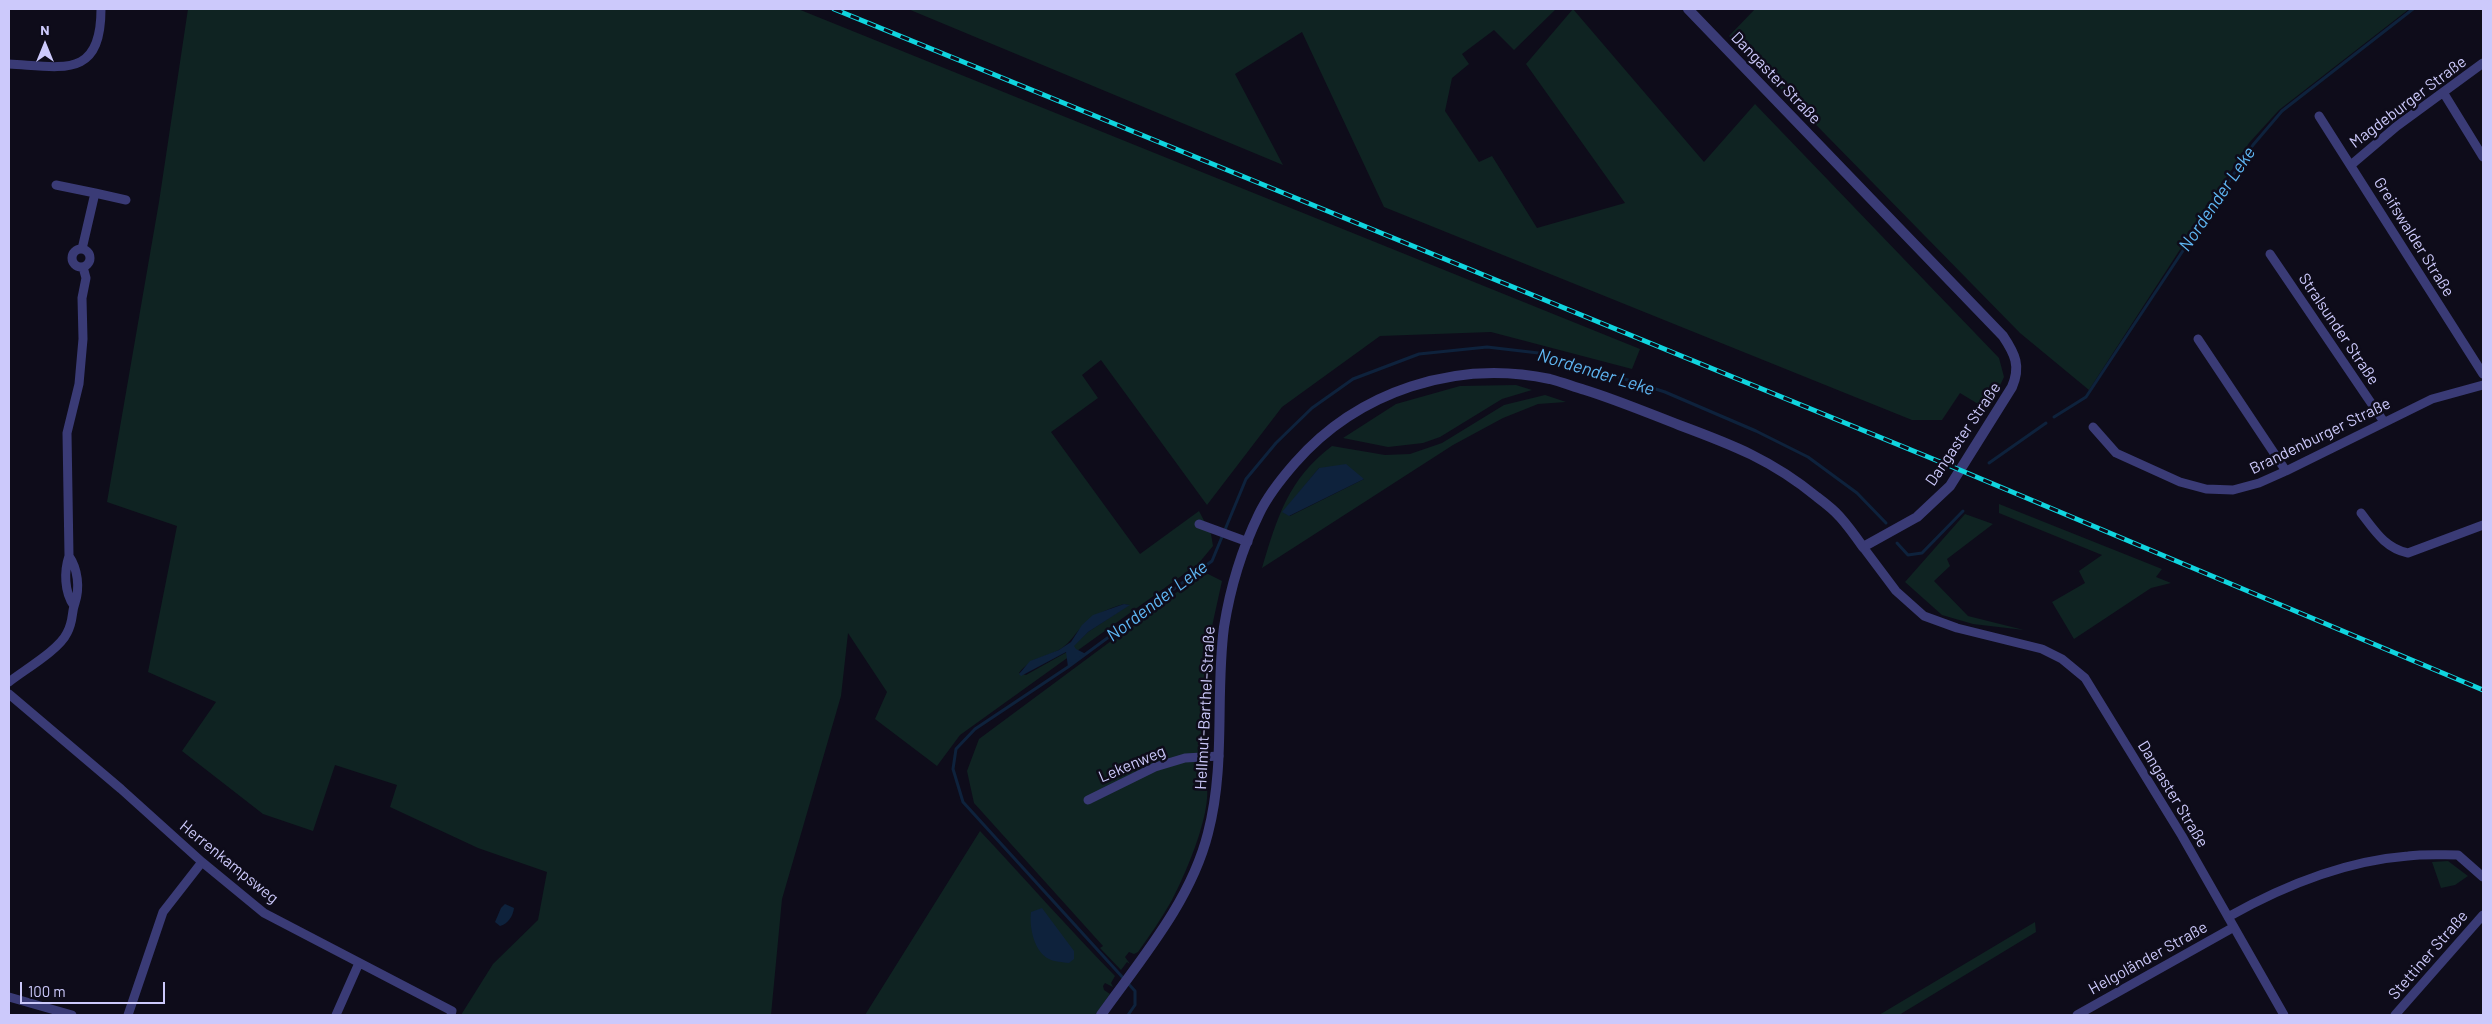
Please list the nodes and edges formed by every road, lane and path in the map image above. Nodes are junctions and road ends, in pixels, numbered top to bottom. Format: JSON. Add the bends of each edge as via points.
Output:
{"nodes":[{"id":1,"x":101,"y":9,"type":"edge"},
{"id":2,"x":1688,"y":9,"type":"edge"},
{"id":3,"x":2483,"y":63,"type":"edge"},
{"id":4,"x":9,"y":64,"type":"edge"},
{"id":5,"x":2442,"y":92,"type":"junction"},
{"id":6,"x":2319,"y":116,"type":"dead end"},
{"id":7,"x":2483,"y":157,"type":"edge"},
{"id":8,"x":2351,"y":165,"type":"junction"},
{"id":9,"x":56,"y":185,"type":"dead end"},
{"id":10,"x":94,"y":193,"type":"junction"},
{"id":11,"x":126,"y":200,"type":"dead end"},
{"id":12,"x":2270,"y":254,"type":"dead end"},
{"id":13,"x":2198,"y":339,"type":"dead end"},
{"id":14,"x":2483,"y":374,"type":"edge"},
{"id":15,"x":2483,"y":385,"type":"edge"},
{"id":16,"x":2384,"y":422,"type":"junction"},
{"id":17,"x":2093,"y":427,"type":"dead end"},
{"id":18,"x":2286,"y":471,"type":"junction"},
{"id":19,"x":2361,"y":513,"type":"dead end"},
{"id":20,"x":1199,"y":524,"type":"dead end"},
{"id":21,"x":2483,"y":525,"type":"edge"},
{"id":22,"x":1248,"y":542,"type":"junction"},
{"id":23,"x":1863,"y":547,"type":"junction"},
{"id":24,"x":9,"y":682,"type":"edge"},
{"id":25,"x":9,"y":694,"type":"edge"},
{"id":26,"x":1218,"y":756,"type":"junction"},
{"id":27,"x":1088,"y":800,"type":"dead end"},
{"id":28,"x":202,"y":862,"type":"junction"},
{"id":29,"x":2483,"y":877,"type":"edge"},
{"id":30,"x":2483,"y":915,"type":"edge"},
{"id":31,"x":2228,"y":917,"type":"junction"},
{"id":32,"x":2234,"y":927,"type":"junction"},
{"id":33,"x":359,"y":963,"type":"junction"},
{"id":34,"x":9,"y":997,"type":"edge"},
{"id":35,"x":72,"y":1015,"type":"edge"},
{"id":36,"x":128,"y":1015,"type":"edge"},
{"id":37,"x":336,"y":1015,"type":"edge"},
{"id":38,"x":451,"y":1015,"type":"edge"},
{"id":39,"x":1101,"y":1015,"type":"edge"},
{"id":40,"x":2077,"y":1015,"type":"edge"},
{"id":41,"x":2284,"y":1015,"type":"edge"},
{"id":42,"x":2394,"y":1015,"type":"edge"}],
"edges":[{"from":1,"to":4,"type":"street","via":[[98,43],[88,59],[71,67]]},
{"from":2,"to":23,"type":"street","name":"Dangaster Straße","via":[[1996,329],[2013,351],[2018,364],[2012,387],[1950,486],[1917,517]]},
{"from":3,"to":5,"type":"street","name":"Magdeburger Straße"},
{"from":5,"to":7,"type":"street"},
{"from":5,"to":8,"type":"street","name":"Magdeburger Straße"},
{"from":6,"to":8,"type":"street","name":"Greifswalder Straße"},
{"from":8,"to":14,"type":"street","name":"Greifswalder Straße"},
{"from":9,"to":10,"type":"street"},
{"from":10,"to":11,"type":"street"},
{"from":10,"to":24,"type":"street","via":[[82,250],[75,251],[72,257],[76,266],[83,267],[86,278],[82,298],[84,339],[79,384],[67,433],[69,556],[76,565],[78,596],[74,618],[66,635]]},
{"from":12,"to":16,"type":"street","name":"Stralsunder Straße"},
{"from":13,"to":18,"type":"street"},
{"from":15,"to":16,"type":"street","name":"Brandenburger Straße","via":[[2432,398]]},
{"from":16,"to":18,"type":"street","name":"Brandenburger Straße"},
{"from":17,"to":18,"type":"street","name":"Brandenburger Straße","via":[[2116,453],[2180,482],[2206,489],[2233,490]]},
{"from":19,"to":21,"type":"street","via":[[2383,542],[2408,553]]},
{"from":20,"to":22,"type":"street"},
{"from":22,"to":23,"type":"street","name":"Hellmut-Barthel-Straße","via":[[1277,484],[1312,444],[1344,417],[1400,389],[1428,380],[1489,373],[1550,379],[1602,395],[1745,450],[1792,477],[1839,516]]},
{"from":22,"to":26,"type":"street","name":"Hellmut-Barthel-Straße","via":[[1240,561],[1221,653]]},
{"from":23,"to":31,"type":"street","name":"Dangaster Straße","via":[[1896,592],[1924,616],[1957,628],[2042,649],[2062,659],[2084,678]]},
{"from":25,"to":28,"type":"street","name":"Herrenkampsweg"},
{"from":26,"to":27,"type":"street","name":"Lekenweg","via":[[1185,758],[1155,767]]},
{"from":26,"to":39,"type":"street","name":"Hellmut-Barthel-Straße","via":[[1214,809],[1197,863],[1172,913]]},
{"from":28,"to":33,"type":"street","name":"Herrenkampsweg","via":[[264,913]]},
{"from":28,"to":36,"type":"street","via":[[163,912]]},
{"from":29,"to":31,"type":"street","via":[[2458,855],[2408,856],[2351,866],[2300,881]]},
{"from":30,"to":42,"type":"street","name":"Stettiner Straße"},
{"from":31,"to":32,"type":"street","name":"Dangaster Straße"},
{"from":32,"to":40,"type":"street","name":"Helgoländer Straße"},
{"from":32,"to":41,"type":"street","name":"Dangaster Straße"},
{"from":33,"to":37,"type":"street"},
{"from":33,"to":38,"type":"street","name":"Herrenkampsweg","via":[[452,1011]]},
{"from":34,"to":35,"type":"street"}]}
